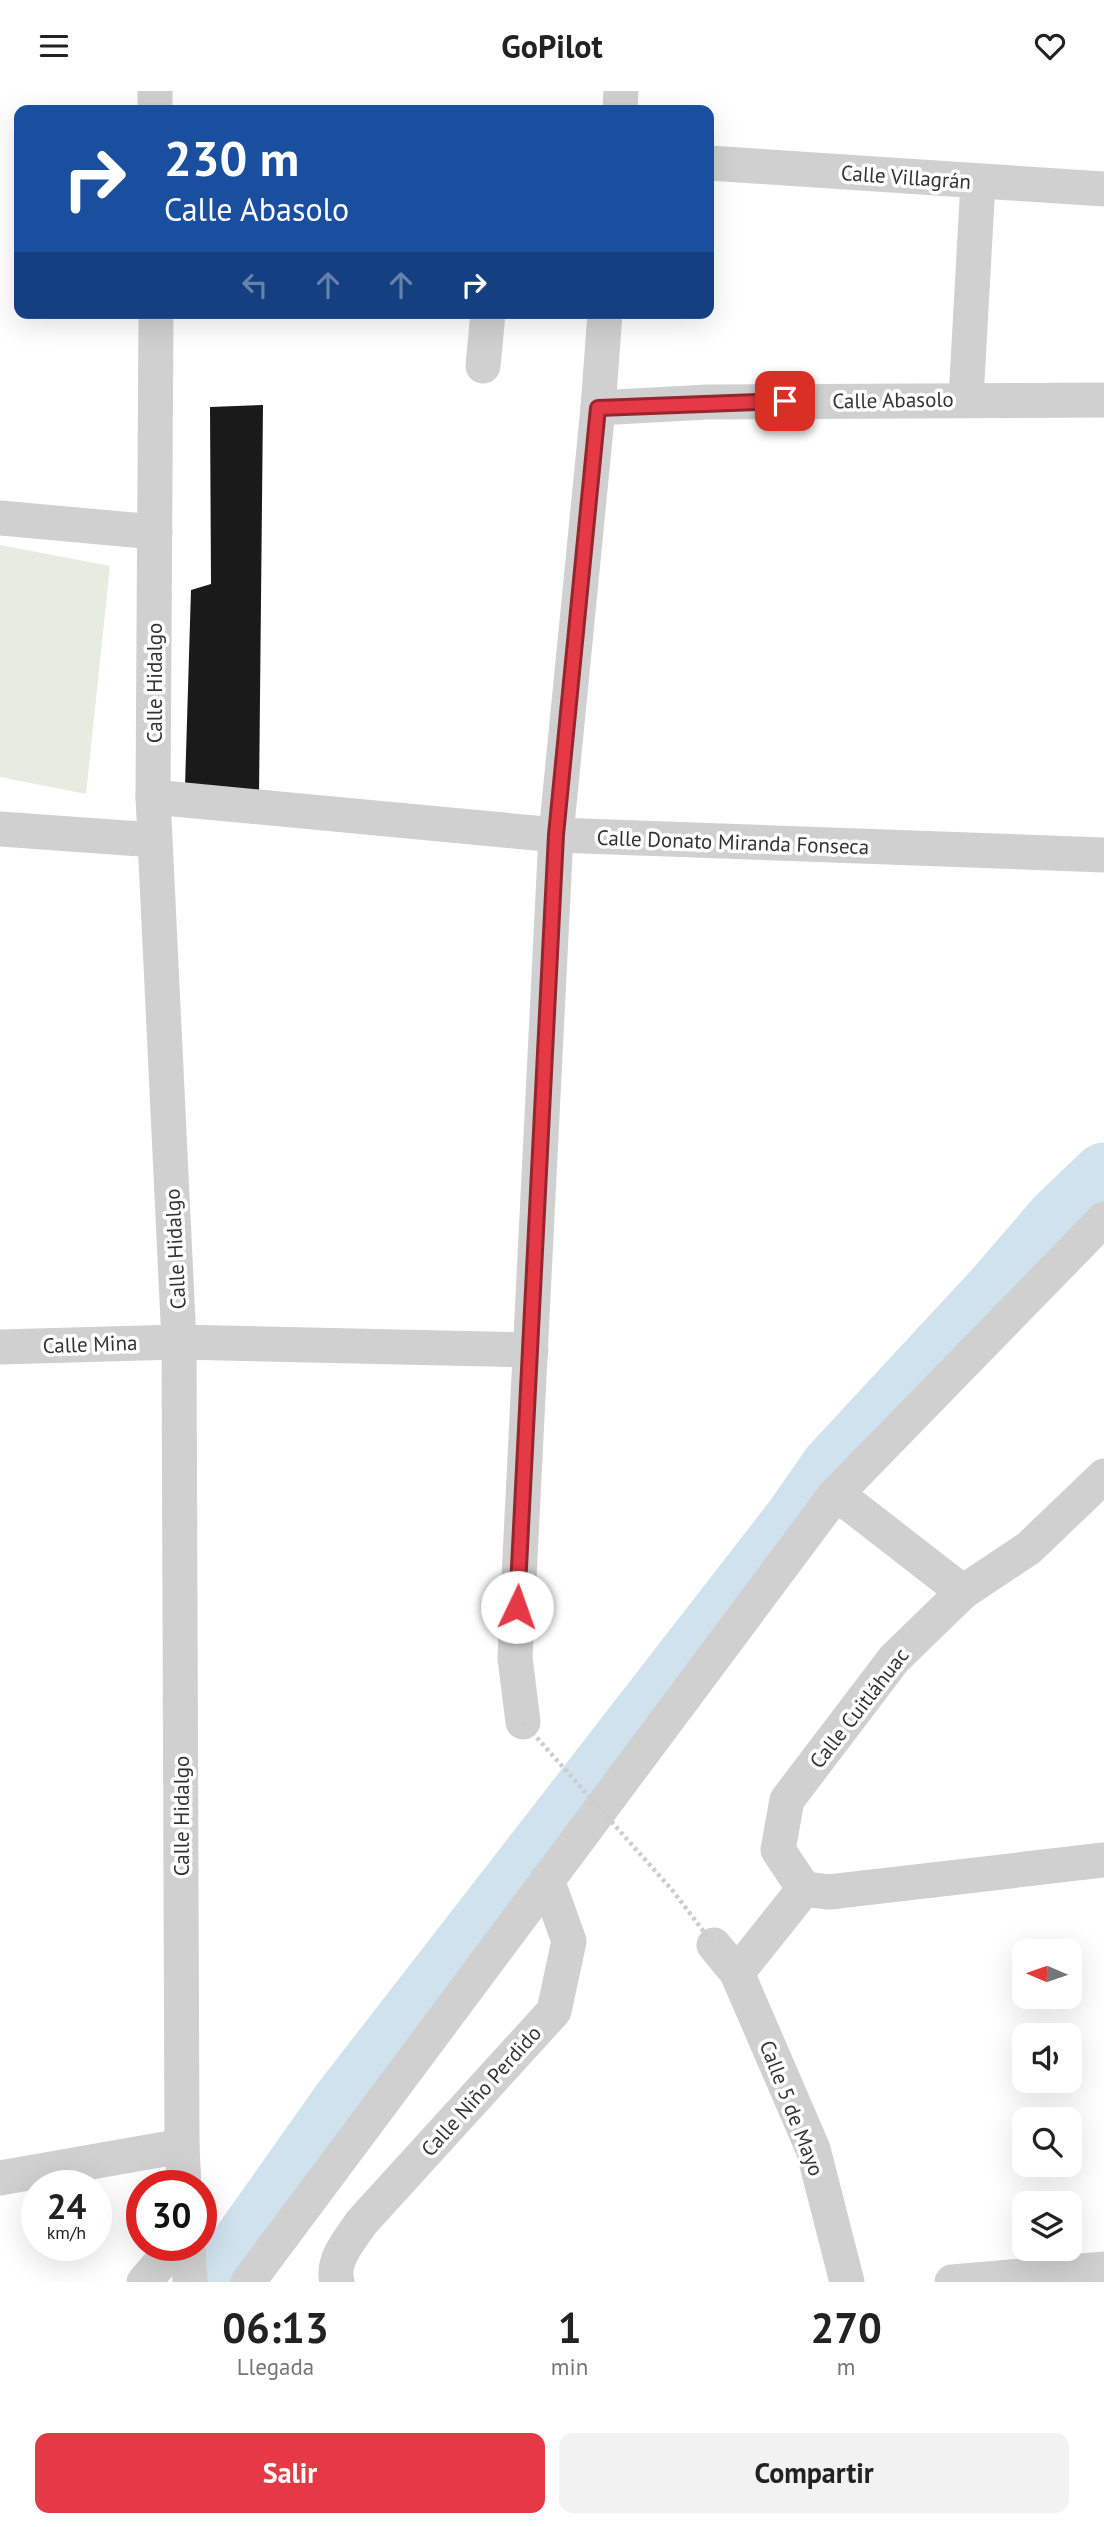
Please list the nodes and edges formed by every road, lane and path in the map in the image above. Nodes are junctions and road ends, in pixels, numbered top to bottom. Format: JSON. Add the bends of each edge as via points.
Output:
{"nodes":[{"id":1,"x":714,"y":163,"type":"edge"},
{"id":2,"x":978,"y":182,"type":"junction"},
{"id":3,"x":1104,"y":189,"type":"edge"},
{"id":4,"x":156,"y":319,"type":"edge"},
{"id":5,"x":487,"y":319,"type":"edge"},
{"id":6,"x":605,"y":319,"type":"edge"},
{"id":7,"x":483,"y":366,"type":"dead end"},
{"id":8,"x":966,"y":399,"type":"junction"},
{"id":9,"x":1104,"y":400,"type":"edge"},
{"id":10,"x":598,"y":408,"type":"junction"},
{"id":11,"x":0,"y":518,"type":"edge"},
{"id":12,"x":155,"y":532,"type":"junction"},
{"id":13,"x":153,"y":797,"type":"junction"},
{"id":14,"x":0,"y":829,"type":"edge"},
{"id":15,"x":556,"y":835,"type":"junction"},
{"id":16,"x":154,"y":840,"type":"junction"},
{"id":17,"x":1104,"y":855,"type":"edge"},
{"id":18,"x":1104,"y":1219,"type":"edge"},
{"id":19,"x":179,"y":1342,"type":"junction"},
{"id":20,"x":0,"y":1347,"type":"edge"},
{"id":21,"x":531,"y":1350,"type":"junction"},
{"id":22,"x":1104,"y":1476,"type":"edge"},
{"id":23,"x":834,"y":1496,"type":"junction"},
{"id":24,"x":963,"y":1592,"type":"junction"},
{"id":25,"x":523,"y":1722,"type":"joint"},
{"id":26,"x":1104,"y":1860,"type":"edge"},
{"id":27,"x":547,"y":1880,"type":"junction"},
{"id":28,"x":804,"y":1889,"type":"junction"},
{"id":29,"x":714,"y":1945,"type":"joint"},
{"id":30,"x":737,"y":1973,"type":"junction"},
{"id":31,"x":181,"y":2146,"type":"junction"},
{"id":32,"x":183,"y":2170,"type":"edge"},
{"id":33,"x":0,"y":2178,"type":"edge"},
{"id":34,"x":162,"y":2261,"type":"edge"},
{"id":35,"x":189,"y":2261,"type":"edge"},
{"id":36,"x":1104,"y":2269,"type":"edge"},
{"id":37,"x":144,"y":2282,"type":"edge"},
{"id":38,"x":190,"y":2282,"type":"edge"},
{"id":39,"x":248,"y":2282,"type":"edge"},
{"id":40,"x":337,"y":2282,"type":"edge"},
{"id":41,"x":847,"y":2282,"type":"edge"},
{"id":42,"x":952,"y":2282,"type":"edge"}],
"edges":[{"from":1,"to":2,"type":"street","name":"Calle Villagrán"},
{"from":2,"to":3,"type":"street","name":"Calle Villagrán"},
{"from":2,"to":8,"type":"street"},
{"from":4,"to":12,"type":"street","name":"Calle Hidalgo"},
{"from":5,"to":7,"type":"street"},
{"from":6,"to":10,"type":"street"},
{"from":8,"to":9,"type":"street","name":"Calle Abasolo"},
{"from":8,"to":10,"type":"street","name":"Calle Abasolo"},
{"from":10,"to":15,"type":"street"},
{"from":11,"to":12,"type":"street"},
{"from":12,"to":13,"type":"street","name":"Calle Hidalgo"},
{"from":13,"to":15,"type":"street","name":"Calle Donato Miranda Fonseca"},
{"from":13,"to":16,"type":"street","name":"Calle Hidalgo"},
{"from":14,"to":16,"type":"street"},
{"from":15,"to":17,"type":"street","name":"Calle Donato Miranda Fonseca"},
{"from":15,"to":21,"type":"street"},
{"from":16,"to":19,"type":"street","name":"Calle Hidalgo"},
{"from":18,"to":23,"type":"street"},
{"from":19,"to":20,"type":"street","name":"Calle Mina"},
{"from":19,"to":21,"type":"street","name":"Calle Mina"},
{"from":19,"to":31,"type":"street","name":"Calle Hidalgo"},
{"from":21,"to":25,"type":"street","via":[[515,1658]]},
{"from":22,"to":24,"type":"street","name":"Calle Cuitláhuac","via":[[1029,1548]]},
{"from":23,"to":24,"type":"street"},
{"from":23,"to":27,"type":"street"},
{"from":24,"to":28,"type":"street","name":"Calle Cuitláhuac","via":[[894,1659],[787,1800],[778,1850]]},
{"from":25,"to":29,"type":"path","bridge":true,"via":[[673,1891]]},
{"from":26,"to":28,"type":"street","via":[[830,1892]]},
{"from":27,"to":39,"type":"street"},
{"from":27,"to":40,"type":"street","name":"Calle Niño Perdido","via":[[569,1941],[554,2011],[361,2223],[338,2258]]},
{"from":28,"to":30,"type":"street"},
{"from":29,"to":30,"type":"street","name":"Calle 5 de Mayo"},
{"from":30,"to":41,"type":"street","name":"Calle 5 de Mayo","via":[[813,2149]]},
{"from":31,"to":32,"type":"street","name":"Calle Hidalgo"},
{"from":31,"to":33,"type":"street"},
{"from":34,"to":37,"type":"street"},
{"from":35,"to":38,"type":"street"},
{"from":36,"to":42,"type":"street"}]}
